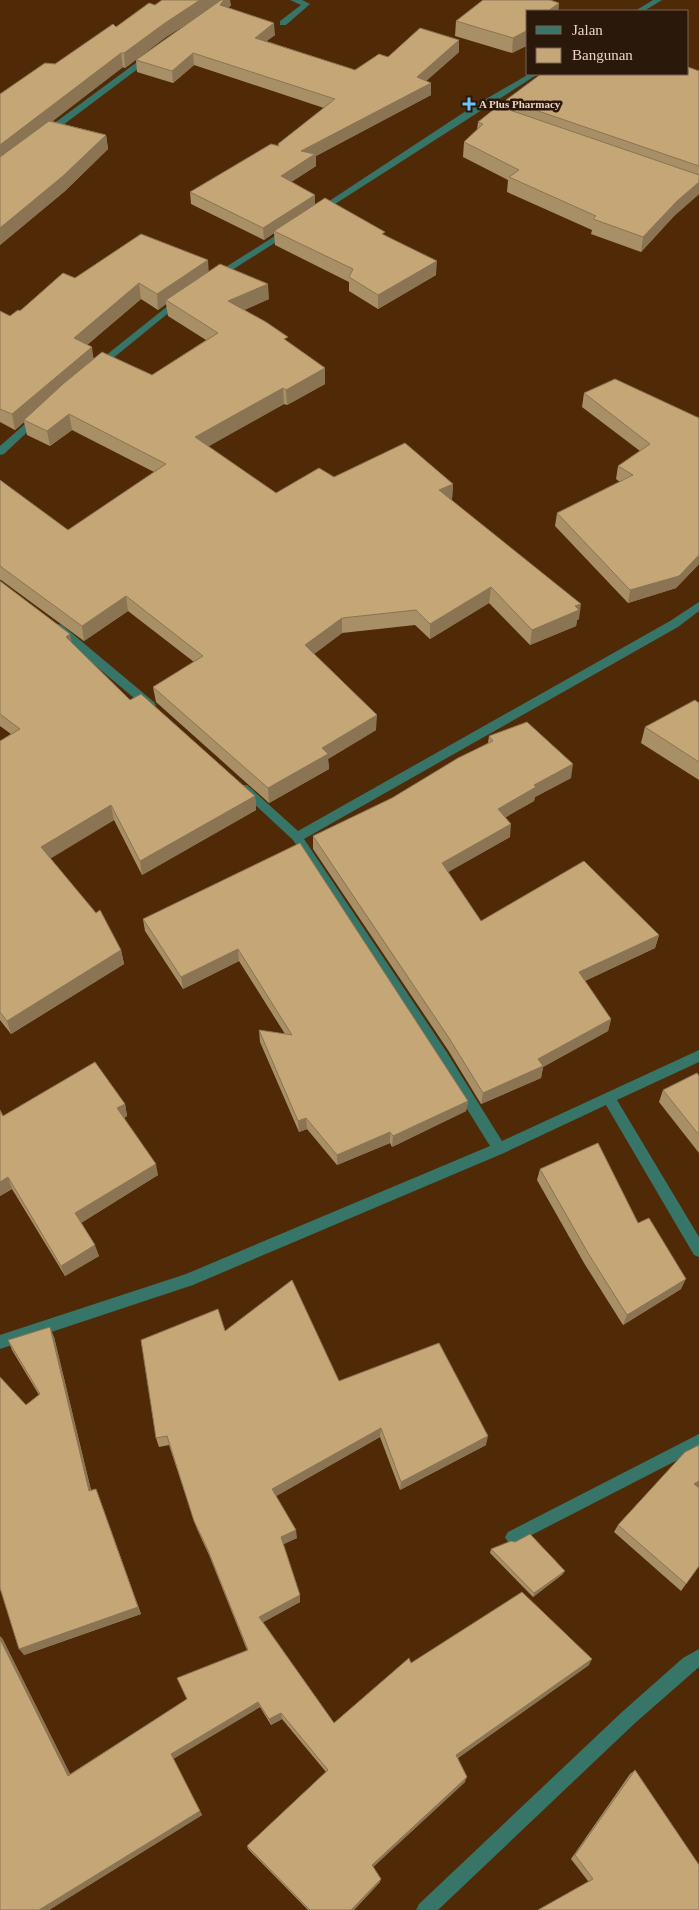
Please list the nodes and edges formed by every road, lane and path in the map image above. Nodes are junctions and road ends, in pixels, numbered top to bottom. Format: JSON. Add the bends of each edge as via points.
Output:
{"nodes":[{"id":1,"x":294,"y":0,"type":"edge"},
{"id":2,"x":658,"y":0,"type":"edge"},
{"id":3,"x":641,"y":10,"type":"edge"},
{"id":4,"x":283,"y":23,"type":"dead end"},
{"id":5,"x":157,"y":52,"type":"edge"},
{"id":6,"x":533,"y":75,"type":"edge"},
{"id":7,"x":40,"y":138,"type":"edge"},
{"id":8,"x":310,"y":216,"type":"edge"},
{"id":9,"x":293,"y":226,"type":"edge"},
{"id":10,"x":211,"y":280,"type":"edge"},
{"id":11,"x":186,"y":296,"type":"edge"},
{"id":12,"x":90,"y":372,"type":"edge"},
{"id":13,"x":48,"y":408,"type":"edge"},
{"id":14,"x":0,"y":452,"type":"edge"},
{"id":15,"x":699,"y":606,"type":"edge"},
{"id":16,"x":46,"y":619,"type":"edge"},
{"id":17,"x":161,"y":714,"type":"edge"},
{"id":18,"x":233,"y":779,"type":"edge"},
{"id":19,"x":297,"y":837,"type":"junction"},
{"id":20,"x":699,"y":1056,"type":"edge"},
{"id":21,"x":609,"y":1098,"type":"junction"},
{"id":22,"x":498,"y":1149,"type":"junction"},
{"id":23,"x":699,"y":1250,"type":"edge"},
{"id":24,"x":0,"y":1342,"type":"edge"},
{"id":25,"x":699,"y":1441,"type":"edge"},
{"id":26,"x":513,"y":1537,"type":"dead end"},
{"id":27,"x":699,"y":1657,"type":"edge"},
{"id":28,"x":425,"y":1910,"type":"edge"}],
"edges":[{"from":1,"to":4,"type":"street","via":[[306,4]]},
{"from":2,"to":3,"type":"street"},
{"from":5,"to":7,"type":"street"},
{"from":6,"to":8,"type":"street"},
{"from":9,"to":10,"type":"street"},
{"from":11,"to":12,"type":"street"},
{"from":13,"to":14,"type":"street"},
{"from":15,"to":19,"type":"street","via":[[674,624]]},
{"from":16,"to":17,"type":"street"},
{"from":18,"to":19,"type":"street"},
{"from":19,"to":22,"type":"street","via":[[436,1047]]},
{"from":20,"to":21,"type":"street"},
{"from":21,"to":22,"type":"street"},
{"from":21,"to":23,"type":"street"},
{"from":22,"to":24,"type":"street","via":[[188,1280]]},
{"from":25,"to":26,"type":"street"},
{"from":27,"to":28,"type":"street","via":[[628,1718]]}]}
